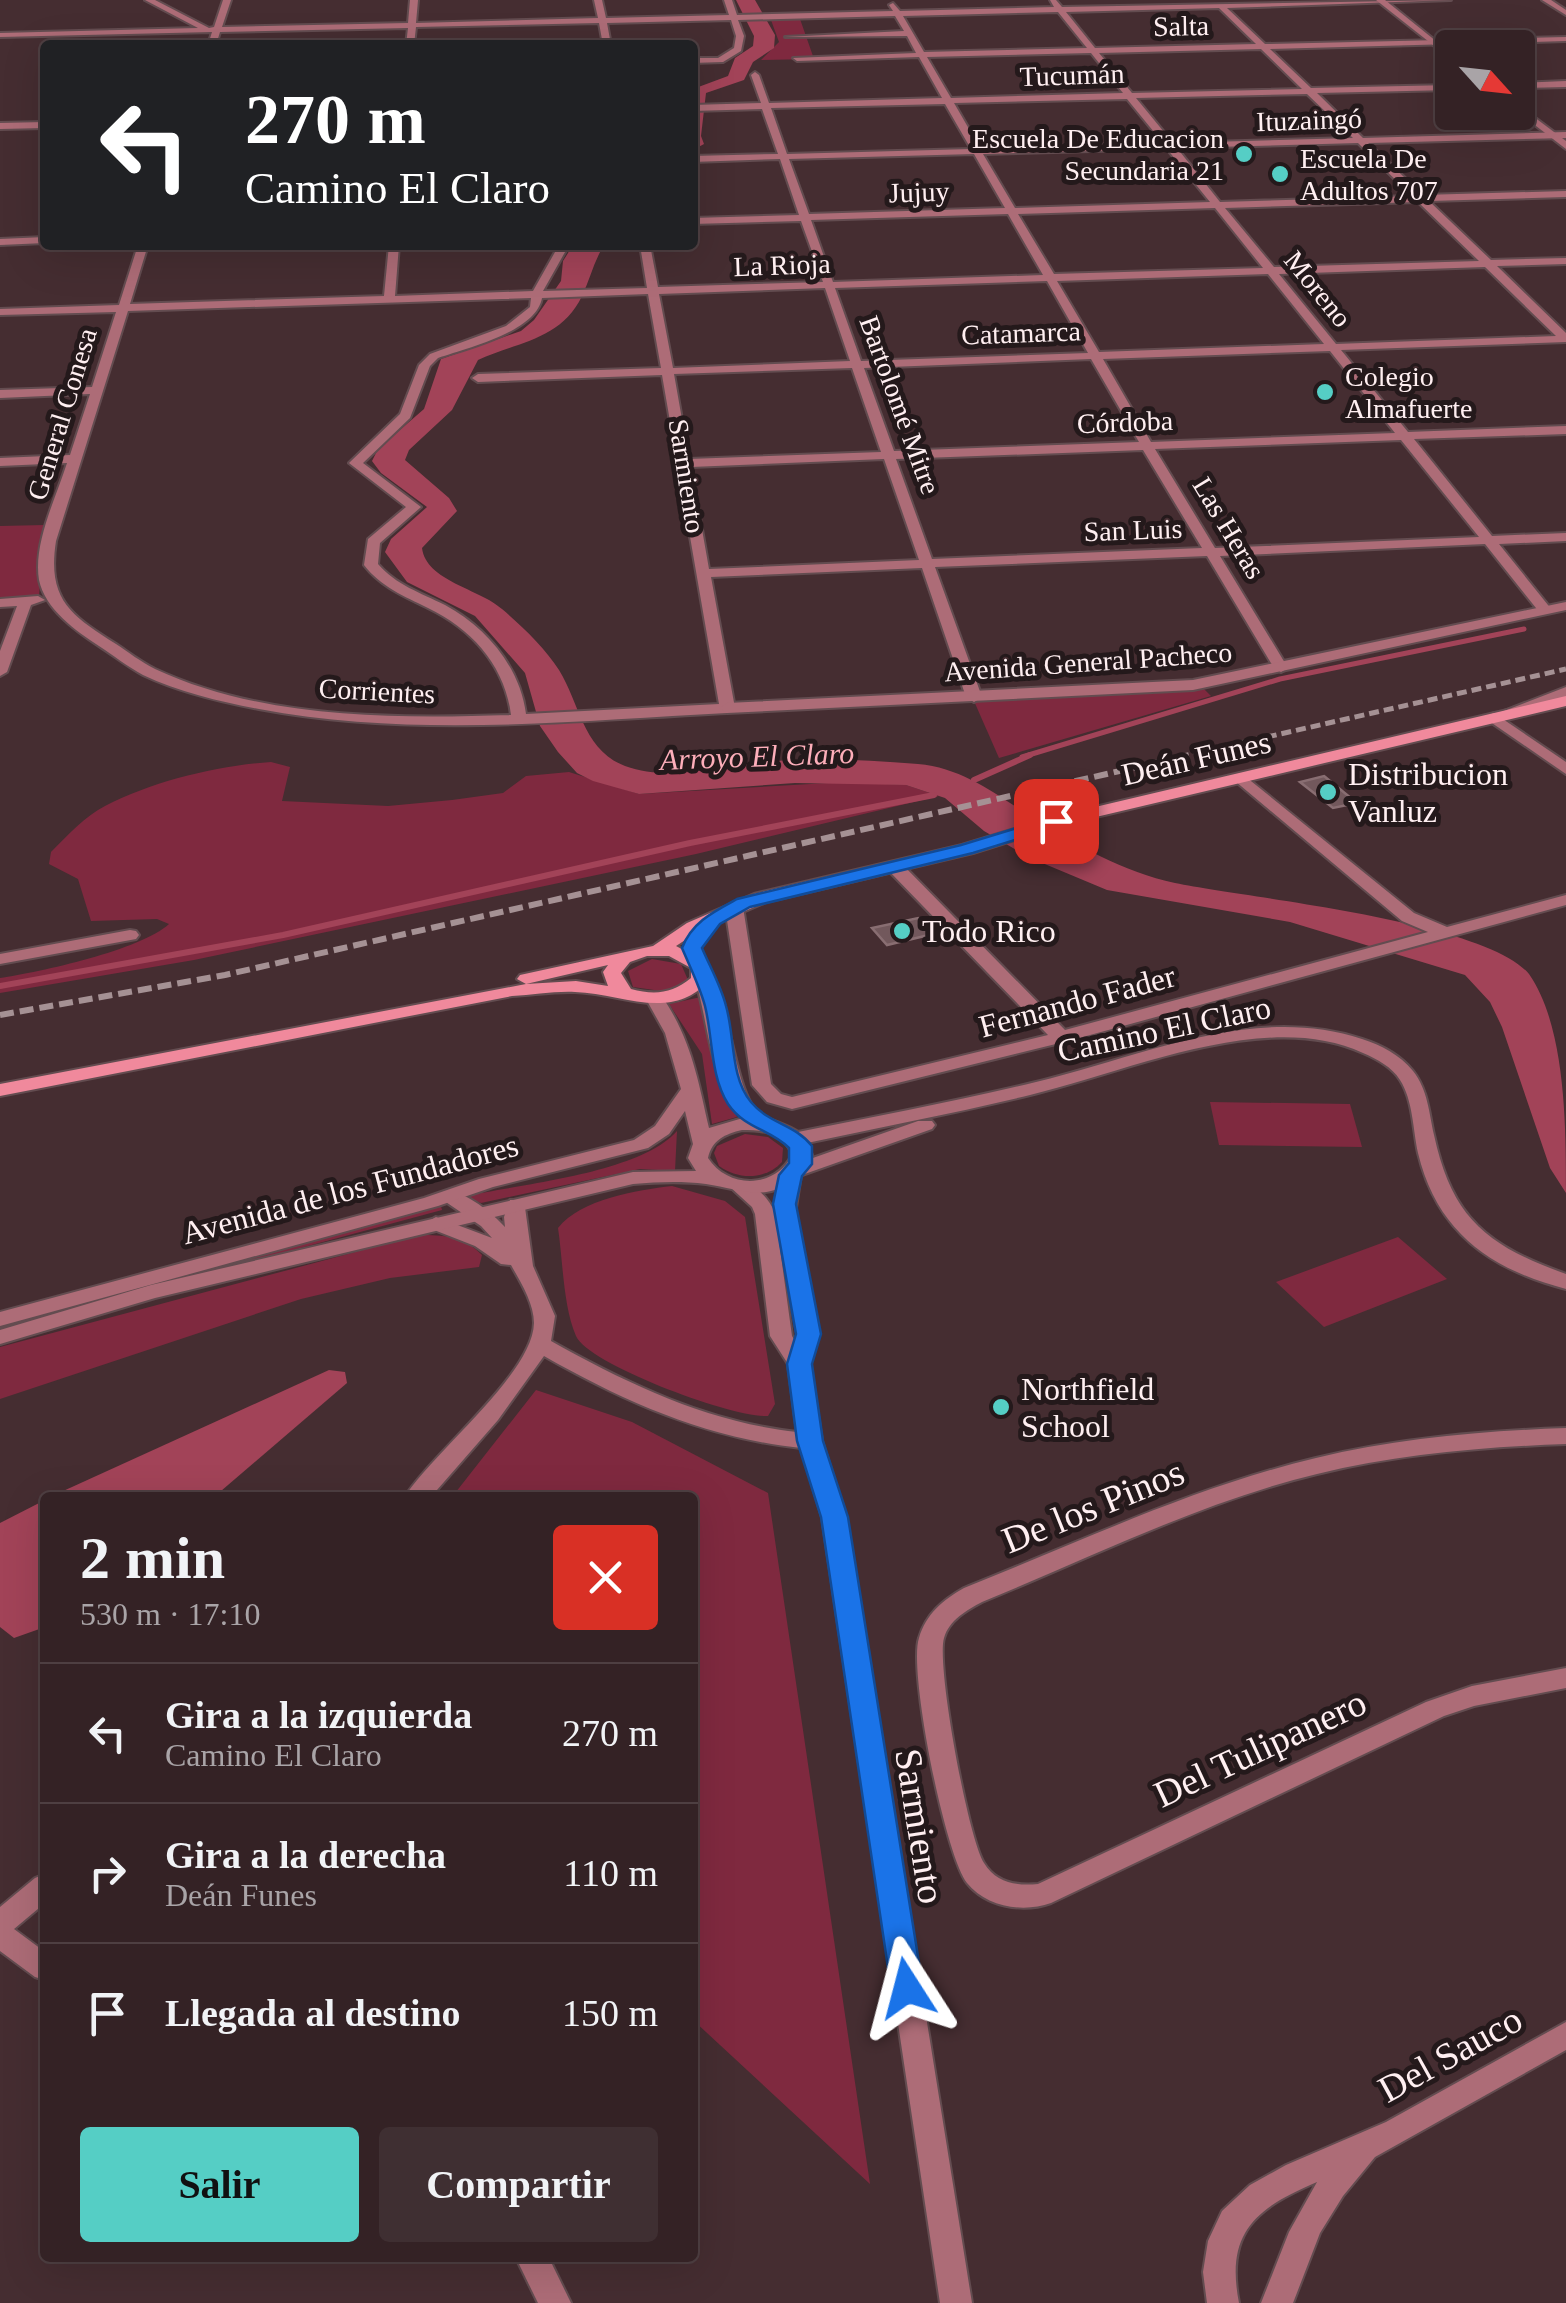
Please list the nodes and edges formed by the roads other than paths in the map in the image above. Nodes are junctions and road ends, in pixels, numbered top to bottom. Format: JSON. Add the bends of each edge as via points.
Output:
{"nodes":[{"id":1,"x":148,"y":0,"type":"edge"},
{"id":2,"x":227,"y":0,"type":"edge"},
{"id":3,"x":414,"y":0,"type":"edge"},
{"id":4,"x":598,"y":0,"type":"edge"},
{"id":5,"x":728,"y":0,"type":"edge"},
{"id":6,"x":810,"y":0,"type":"edge"},
{"id":7,"x":890,"y":0,"type":"edge"},
{"id":8,"x":968,"y":0,"type":"edge"},
{"id":9,"x":1447,"y":0,"type":"edge"},
{"id":10,"x":1546,"y":0,"type":"edge"},
{"id":11,"x":1381,"y":1,"type":"edge"},
{"id":12,"x":1312,"y":2,"type":"edge"},
{"id":13,"x":1228,"y":4,"type":"edge"},
{"id":14,"x":1056,"y":5,"type":"edge"},
{"id":15,"x":975,"y":11,"type":"junction"},
{"id":16,"x":898,"y":13,"type":"junction"},
{"id":17,"x":1566,"y":13,"type":"edge"},
{"id":18,"x":819,"y":15,"type":"junction"},
{"id":19,"x":736,"y":17,"type":"junction"},
{"id":20,"x":602,"y":20,"type":"junction"},
{"id":21,"x":411,"y":24,"type":"junction"},
{"id":22,"x":213,"y":29,"type":"junction"},
{"id":23,"x":910,"y":33,"type":"junction"},
{"id":24,"x":0,"y":35,"type":"edge"},
{"id":25,"x":789,"y":36,"type":"dead end"},
{"id":26,"x":1566,"y":39,"type":"edge"},
{"id":27,"x":212,"y":40,"type":"edge"},
{"id":28,"x":410,"y":40,"type":"edge"},
{"id":29,"x":606,"y":40,"type":"edge"},
{"id":30,"x":1433,"y":42,"type":"junction"},
{"id":31,"x":1262,"y":46,"type":"junction"},
{"id":32,"x":1092,"y":51,"type":"junction"},
{"id":33,"x":922,"y":55,"type":"junction"},
{"id":34,"x":797,"y":58,"type":"dead end"},
{"id":35,"x":698,"y":61,"type":"edge"},
{"id":36,"x":755,"y":75,"type":"dead end"},
{"id":37,"x":1566,"y":84,"type":"edge"},
{"id":38,"x":1535,"y":85,"type":"edge"},
{"id":39,"x":1435,"y":88,"type":"edge"},
{"id":40,"x":1308,"y":91,"type":"junction"},
{"id":41,"x":1129,"y":96,"type":"junction"},
{"id":42,"x":948,"y":101,"type":"junction"},
{"id":43,"x":764,"y":106,"type":"junction"},
{"id":44,"x":698,"y":108,"type":"edge"},
{"id":45,"x":1535,"y":122,"type":"edge"},
{"id":46,"x":40,"y":125,"type":"edge"},
{"id":47,"x":0,"y":126,"type":"edge"},
{"id":48,"x":1566,"y":135,"type":"edge"},
{"id":49,"x":1552,"y":136,"type":"junction"},
{"id":50,"x":1359,"y":141,"type":"junction"},
{"id":51,"x":1170,"y":146,"type":"junction"},
{"id":52,"x":1566,"y":146,"type":"edge"},
{"id":53,"x":978,"y":152,"type":"junction"},
{"id":54,"x":781,"y":156,"type":"junction"},
{"id":55,"x":698,"y":159,"type":"edge"},
{"id":56,"x":1566,"y":194,"type":"edge"},
{"id":57,"x":1419,"y":198,"type":"junction"},
{"id":58,"x":1217,"y":205,"type":"junction"},
{"id":59,"x":1011,"y":211,"type":"junction"},
{"id":60,"x":804,"y":218,"type":"junction"},
{"id":61,"x":698,"y":222,"type":"edge"},
{"id":62,"x":40,"y":240,"type":"edge"},
{"id":63,"x":0,"y":242,"type":"edge"},
{"id":64,"x":142,"y":250,"type":"edge"},
{"id":65,"x":394,"y":250,"type":"edge"},
{"id":66,"x":561,"y":250,"type":"edge"},
{"id":67,"x":647,"y":250,"type":"edge"},
{"id":68,"x":1566,"y":261,"type":"edge"},
{"id":69,"x":1488,"y":264,"type":"junction"},
{"id":70,"x":1271,"y":271,"type":"junction"},
{"id":71,"x":1052,"y":278,"type":"junction"},
{"id":72,"x":828,"y":286,"type":"junction"},
{"id":73,"x":653,"y":291,"type":"junction"},
{"id":74,"x":543,"y":295,"type":"junction"},
{"id":75,"x":389,"y":299,"type":"junction"},
{"id":76,"x":122,"y":308,"type":"junction"},
{"id":77,"x":0,"y":312,"type":"edge"},
{"id":78,"x":1566,"y":339,"type":"edge"},
{"id":79,"x":1334,"y":347,"type":"junction"},
{"id":80,"x":1098,"y":356,"type":"junction"},
{"id":81,"x":856,"y":364,"type":"junction"},
{"id":82,"x":669,"y":370,"type":"junction"},
{"id":83,"x":478,"y":378,"type":"dead end"},
{"id":84,"x":96,"y":390,"type":"junction"},
{"id":85,"x":0,"y":394,"type":"edge"},
{"id":86,"x":1566,"y":430,"type":"edge"},
{"id":87,"x":1403,"y":436,"type":"junction"},
{"id":88,"x":1148,"y":446,"type":"junction"},
{"id":89,"x":890,"y":456,"type":"junction"},
{"id":90,"x":74,"y":459,"type":"junction"},
{"id":91,"x":0,"y":462,"type":"edge"},
{"id":92,"x":685,"y":462,"type":"junction"},
{"id":93,"x":1566,"y":537,"type":"edge"},
{"id":94,"x":1489,"y":540,"type":"junction"},
{"id":95,"x":1211,"y":552,"type":"junction"},
{"id":96,"x":928,"y":564,"type":"junction"},
{"id":97,"x":703,"y":573,"type":"junction"},
{"id":98,"x":54,"y":598,"type":"junction"},
{"id":99,"x":25,"y":602,"type":"junction"},
{"id":100,"x":0,"y":603,"type":"edge"},
{"id":101,"x":1566,"y":606,"type":"edge"},
{"id":102,"x":1545,"y":610,"type":"junction"},
{"id":103,"x":1566,"y":623,"type":"edge"},
{"id":104,"x":1282,"y":668,"type":"junction"},
{"id":105,"x":0,"y":672,"type":"edge"},
{"id":106,"x":1566,"y":692,"type":"edge"},
{"id":107,"x":974,"y":696,"type":"junction"},
{"id":108,"x":1566,"y":700,"type":"edge"},
{"id":109,"x":727,"y":708,"type":"junction"},
{"id":110,"x":525,"y":717,"type":"junction"},
{"id":111,"x":1494,"y":718,"type":"junction"},
{"id":112,"x":1566,"y":769,"type":"edge"},
{"id":113,"x":1241,"y":778,"type":"junction"},
{"id":114,"x":895,"y":867,"type":"junction"},
{"id":115,"x":1566,"y":900,"type":"edge"},
{"id":116,"x":730,"y":909,"type":"junction"},
{"id":117,"x":1444,"y":932,"type":"junction"},
{"id":118,"x":130,"y":936,"type":"dead end"},
{"id":119,"x":658,"y":950,"type":"junction"},
{"id":120,"x":635,"y":953,"type":"junction"},
{"id":121,"x":0,"y":959,"type":"edge"},
{"id":122,"x":699,"y":966,"type":"junction"},
{"id":123,"x":645,"y":998,"type":"junction"},
{"id":124,"x":422,"y":1005,"type":"junction"},
{"id":125,"x":1060,"y":1037,"type":"junction"},
{"id":126,"x":692,"y":1086,"type":"junction"},
{"id":127,"x":0,"y":1090,"type":"edge"},
{"id":128,"x":1002,"y":1096,"type":"junction"},
{"id":129,"x":759,"y":1124,"type":"junction"},
{"id":130,"x":795,"y":1138,"type":"junction"},
{"id":131,"x":702,"y":1142,"type":"junction"},
{"id":132,"x":793,"y":1173,"type":"junction"},
{"id":133,"x":716,"y":1180,"type":"junction"},
{"id":134,"x":739,"y":1186,"type":"junction"},
{"id":135,"x":450,"y":1196,"type":"junction"},
{"id":136,"x":517,"y":1204,"type":"junction"},
{"id":137,"x":476,"y":1214,"type":"junction"},
{"id":138,"x":436,"y":1223,"type":"junction"},
{"id":139,"x":522,"y":1270,"type":"junction"},
{"id":140,"x":1566,"y":1282,"type":"edge"},
{"id":141,"x":0,"y":1318,"type":"edge"},
{"id":142,"x":0,"y":1338,"type":"edge"},
{"id":143,"x":540,"y":1344,"type":"junction"},
{"id":144,"x":799,"y":1364,"type":"junction"},
{"id":145,"x":1566,"y":1436,"type":"edge"},
{"id":146,"x":810,"y":1441,"type":"junction"},
{"id":147,"x":421,"y":1492,"type":"edge"},
{"id":148,"x":1566,"y":1678,"type":"edge"},
{"id":149,"x":40,"y":1890,"type":"edge"},
{"id":150,"x":993,"y":1891,"type":"joint"},
{"id":151,"x":0,"y":1924,"type":"edge"},
{"id":152,"x":0,"y":1935,"type":"edge"},
{"id":153,"x":40,"y":1964,"type":"edge"},
{"id":154,"x":1566,"y":2035,"type":"edge"},
{"id":155,"x":1374,"y":2143,"type":"junction"},
{"id":156,"x":534,"y":2262,"type":"edge"},
{"id":157,"x":556,"y":2303,"type":"edge"},
{"id":158,"x":956,"y":2303,"type":"edge"},
{"id":159,"x":1223,"y":2303,"type":"edge"},
{"id":160,"x":1277,"y":2303,"type":"edge"}],
"edges":[{"from":1,"to":22,"type":"street"},
{"from":2,"to":22,"type":"street"},
{"from":3,"to":21,"type":"street"},
{"from":4,"to":20,"type":"street"},
{"from":5,"to":19,"type":"street"},
{"from":6,"to":18,"type":"street"},
{"from":7,"to":16,"type":"street","name":"Las Heras"},
{"from":8,"to":15,"type":"street"},
{"from":9,"to":11,"type":"street"},
{"from":10,"to":17,"type":"street"},
{"from":11,"to":12,"type":"street"},
{"from":11,"to":30,"type":"street"},
{"from":12,"to":13,"type":"street"},
{"from":13,"to":14,"type":"street"},
{"from":13,"to":31,"type":"street"},
{"from":14,"to":15,"type":"street"},
{"from":14,"to":32,"type":"street","name":"Moreno"},
{"from":15,"to":16,"type":"street"},
{"from":16,"to":18,"type":"street"},
{"from":16,"to":23,"type":"street","name":"Las Heras"},
{"from":18,"to":19,"type":"street"},
{"from":19,"to":20,"type":"street"},
{"from":19,"to":35,"type":"street","via":[[738,49],[720,60]]},
{"from":20,"to":21,"type":"street"},
{"from":20,"to":29,"type":"street"},
{"from":21,"to":22,"type":"street"},
{"from":21,"to":28,"type":"street"},
{"from":22,"to":24,"type":"street"},
{"from":22,"to":27,"type":"street"},
{"from":23,"to":25,"type":"street"},
{"from":23,"to":33,"type":"street","name":"Las Heras"},
{"from":26,"to":30,"type":"street","name":"Salta"},
{"from":30,"to":31,"type":"street","name":"Salta"},
{"from":31,"to":32,"type":"street","name":"Salta"},
{"from":31,"to":40,"type":"street"},
{"from":32,"to":33,"type":"street","name":"Salta"},
{"from":32,"to":41,"type":"street","name":"Moreno"},
{"from":33,"to":34,"type":"street","name":"Salta"},
{"from":33,"to":42,"type":"street","name":"Las Heras"},
{"from":36,"to":43,"type":"street","name":"Bartolomé Mitre"},
{"from":37,"to":38,"type":"street"},
{"from":39,"to":40,"type":"street","name":"Tucumán"},
{"from":40,"to":41,"type":"street","name":"Tucumán"},
{"from":40,"to":50,"type":"street"},
{"from":41,"to":42,"type":"street","name":"Tucumán"},
{"from":41,"to":51,"type":"street","name":"Moreno"},
{"from":42,"to":43,"type":"street","name":"Tucumán"},
{"from":42,"to":53,"type":"street","name":"Las Heras"},
{"from":43,"to":44,"type":"street","name":"Tucumán"},
{"from":43,"to":54,"type":"street","name":"Bartolomé Mitre"},
{"from":45,"to":49,"type":"street"},
{"from":46,"to":47,"type":"street"},
{"from":48,"to":49,"type":"street","name":"Ituzaingó"},
{"from":49,"to":50,"type":"street","name":"Ituzaingó"},
{"from":49,"to":52,"type":"street"},
{"from":50,"to":51,"type":"street","name":"Ituzaingó"},
{"from":50,"to":57,"type":"street"},
{"from":51,"to":53,"type":"street","name":"Ituzaingó"},
{"from":51,"to":58,"type":"street","name":"Moreno"},
{"from":53,"to":54,"type":"street","name":"Ituzaingó"},
{"from":53,"to":59,"type":"street","name":"Las Heras"},
{"from":54,"to":55,"type":"street","name":"Ituzaingó"},
{"from":54,"to":60,"type":"street","name":"Bartolomé Mitre"},
{"from":56,"to":57,"type":"street","name":"Jujuy"},
{"from":57,"to":58,"type":"street","name":"Jujuy"},
{"from":57,"to":69,"type":"street"},
{"from":58,"to":59,"type":"street","name":"Jujuy"},
{"from":58,"to":70,"type":"street","name":"Moreno"},
{"from":59,"to":60,"type":"street","name":"Jujuy"},
{"from":59,"to":71,"type":"street","name":"Las Heras"},
{"from":60,"to":61,"type":"street","name":"Jujuy"},
{"from":60,"to":72,"type":"street","name":"Bartolomé Mitre"},
{"from":62,"to":63,"type":"street"},
{"from":64,"to":76,"type":"street","name":"General Conesa"},
{"from":65,"to":75,"type":"street"},
{"from":66,"to":74,"type":"street","via":[[539,286]]},
{"from":67,"to":73,"type":"street","name":"Sarmiento"},
{"from":68,"to":69,"type":"street","name":"La Rioja"},
{"from":69,"to":70,"type":"street","name":"La Rioja"},
{"from":69,"to":78,"type":"street"},
{"from":70,"to":71,"type":"street","name":"La Rioja"},
{"from":70,"to":79,"type":"street","name":"Moreno"},
{"from":71,"to":72,"type":"street","name":"La Rioja"},
{"from":71,"to":80,"type":"street","name":"Las Heras"},
{"from":72,"to":73,"type":"street","name":"La Rioja"},
{"from":72,"to":81,"type":"street","name":"Bartolomé Mitre"},
{"from":73,"to":74,"type":"street","name":"La Rioja"},
{"from":73,"to":82,"type":"street","name":"Sarmiento"},
{"from":74,"to":75,"type":"street","name":"La Rioja"},
{"from":74,"to":110,"type":"street","via":[[510,328],[434,356],[406,415],[355,463],[414,507],[373,542],[370,565],[386,581],[448,612],[491,652],[514,685]]},
{"from":75,"to":76,"type":"street","name":"La Rioja"},
{"from":76,"to":77,"type":"street","name":"La Rioja"},
{"from":76,"to":84,"type":"street","name":"General Conesa"},
{"from":78,"to":79,"type":"street","name":"Catamarca"},
{"from":79,"to":80,"type":"street","name":"Catamarca"},
{"from":79,"to":87,"type":"street","name":"Moreno"},
{"from":80,"to":81,"type":"street","name":"Catamarca"},
{"from":80,"to":88,"type":"street","name":"Las Heras"},
{"from":81,"to":82,"type":"street","name":"Catamarca"},
{"from":81,"to":89,"type":"street","name":"Bartolomé Mitre"},
{"from":82,"to":83,"type":"street","name":"Catamarca"},
{"from":82,"to":92,"type":"street","name":"Sarmiento"},
{"from":84,"to":85,"type":"street"},
{"from":84,"to":90,"type":"street","name":"General Conesa"},
{"from":86,"to":87,"type":"street","name":"Córdoba"},
{"from":87,"to":88,"type":"street","name":"Córdoba"},
{"from":87,"to":94,"type":"street","name":"Moreno"},
{"from":88,"to":89,"type":"street","name":"Córdoba"},
{"from":88,"to":95,"type":"street","name":"Las Heras"},
{"from":89,"to":92,"type":"street","name":"Córdoba"},
{"from":89,"to":96,"type":"street","name":"Bartolomé Mitre"},
{"from":90,"to":91,"type":"street"},
{"from":90,"to":98,"type":"street","name":"General Conesa","via":[[48,540],[45,575]]},
{"from":92,"to":97,"type":"street","name":"Sarmiento"},
{"from":93,"to":94,"type":"street","name":"San Luis"},
{"from":94,"to":95,"type":"street","name":"San Luis"},
{"from":94,"to":102,"type":"street","name":"Moreno"},
{"from":95,"to":96,"type":"street","name":"San Luis"},
{"from":95,"to":104,"type":"street","name":"Las Heras"},
{"from":96,"to":97,"type":"street","name":"San Luis"},
{"from":96,"to":107,"type":"street","name":"Bartolomé Mitre"},
{"from":97,"to":109,"type":"street","name":"Sarmiento"},
{"from":98,"to":99,"type":"street"},
{"from":98,"to":110,"type":"street","name":"Corrientes","via":[[118,654],[226,696],[315,714]]},
{"from":99,"to":100,"type":"street"},
{"from":99,"to":105,"type":"street"},
{"from":101,"to":102,"type":"street","name":"Avenida General Pacheco"},
{"from":102,"to":103,"type":"street","name":"Moreno"},
{"from":102,"to":104,"type":"street","name":"Avenida General Pacheco"},
{"from":104,"to":107,"type":"street","name":"Avenida General Pacheco","via":[[1192,686]]},
{"from":106,"to":111,"type":"street"},
{"from":107,"to":109,"type":"street","name":"Avenida General Pacheco"},
{"from":108,"to":111,"type":"main road","name":"Deán Funes"},
{"from":109,"to":110,"type":"street","name":"Corrientes"},
{"from":111,"to":112,"type":"street"},
{"from":111,"to":113,"type":"main road","name":"Deán Funes"},
{"from":113,"to":114,"type":"main road","name":"Deán Funes"},
{"from":113,"to":117,"type":"street","via":[[1408,917]]},
{"from":114,"to":116,"type":"main road","name":"Deán Funes"},
{"from":114,"to":125,"type":"street"},
{"from":115,"to":117,"type":"street"},
{"from":116,"to":119,"type":"main road","name":"Deán Funes"},
{"from":116,"to":122,"type":"main road","via":[[697,936],[692,948]]},
{"from":116,"to":125,"type":"street","name":"Fernando Fader","via":[[762,1085],[782,1101],[804,1102]]},
{"from":117,"to":125,"type":"street","name":"Fernando Fader"},
{"from":118,"to":121,"type":"street"},
{"from":119,"to":120,"type":"main road"},
{"from":119,"to":122,"type":"main road"},
{"from":120,"to":123,"type":"main road","via":[[612,972],[616,986]]},
{"from":120,"to":124,"type":"main road"},
{"from":122,"to":123,"type":"main road","via":[[694,987]]},
{"from":122,"to":129,"type":"street","via":[[716,1004],[727,1074],[738,1101]]},
{"from":123,"to":124,"type":"main road","via":[[554,987]]},
{"from":123,"to":126,"type":"street","via":[[682,1043]]},
{"from":124,"to":127,"type":"main road"},
{"from":126,"to":131,"type":"street"},
{"from":126,"to":135,"type":"street","name":"Avenida de los Fundadores","via":[[662,1130],[642,1144]]},
{"from":128,"to":130,"type":"street","name":"Camino El Claro"},
{"from":128,"to":132,"type":"street","name":"Camino El Claro"},
{"from":128,"to":140,"type":"street","name":"Camino El Claro","via":[[1230,1039],[1285,1032],[1346,1040],[1389,1060],[1411,1083],[1439,1194],[1456,1220],[1508,1260]]},
{"from":129,"to":130,"type":"street"},
{"from":129,"to":131,"type":"street","via":[[726,1128]]},
{"from":130,"to":132,"type":"street","via":[[802,1155]]},
{"from":131,"to":133,"type":"street","via":[[698,1158]]},
{"from":132,"to":134,"type":"street","via":[[768,1185]]},
{"from":132,"to":144,"type":"street","name":"Sarmiento","via":[[785,1214],[808,1334]]},
{"from":133,"to":134,"type":"street"},
{"from":133,"to":136,"type":"street","name":"Avenida de los Fundadores","via":[[650,1175]]},
{"from":134,"to":144,"type":"street","name":"Sarmiento","via":[[765,1214],[781,1336]]},
{"from":135,"to":137,"type":"street"},
{"from":135,"to":141,"type":"street","name":"Avenida de los Fundadores"},
{"from":136,"to":137,"type":"street","name":"Avenida de los Fundadores"},
{"from":136,"to":139,"type":"street"},
{"from":137,"to":138,"type":"street","name":"Avenida de los Fundadores"},
{"from":137,"to":139,"type":"street","via":[[493,1226]]},
{"from":138,"to":139,"type":"street","via":[[482,1241]]},
{"from":138,"to":142,"type":"street","name":"Avenida de los Fundadores","via":[[151,1292]]},
{"from":139,"to":143,"type":"street","via":[[545,1313]]},
{"from":143,"to":146,"type":"street","via":[[710,1427]]},
{"from":143,"to":147,"type":"street"},
{"from":144,"to":146,"type":"street","name":"Sarmiento"},
{"from":145,"to":150,"type":"street","name":"De los Pinos","via":[[1420,1447],[1282,1475],[951,1607],[929,1634],[928,1658],[966,1858]]},
{"from":146,"to":158,"type":"street","name":"Sarmiento","via":[[834,1517]]},
{"from":148,"to":150,"type":"street","name":"Del Tulipanero","via":[[1435,1709],[1041,1895]]},
{"from":149,"to":151,"type":"street"},
{"from":152,"to":153,"type":"street"},
{"from":154,"to":155,"type":"street","name":"Del Sauco"},
{"from":155,"to":159,"type":"street","name":"Del Sauco","via":[[1247,2207],[1223,2242]]},
{"from":155,"to":160,"type":"street","name":"Del Sauco","via":[[1324,2200],[1298,2244]]},
{"from":156,"to":157,"type":"street"}]}
